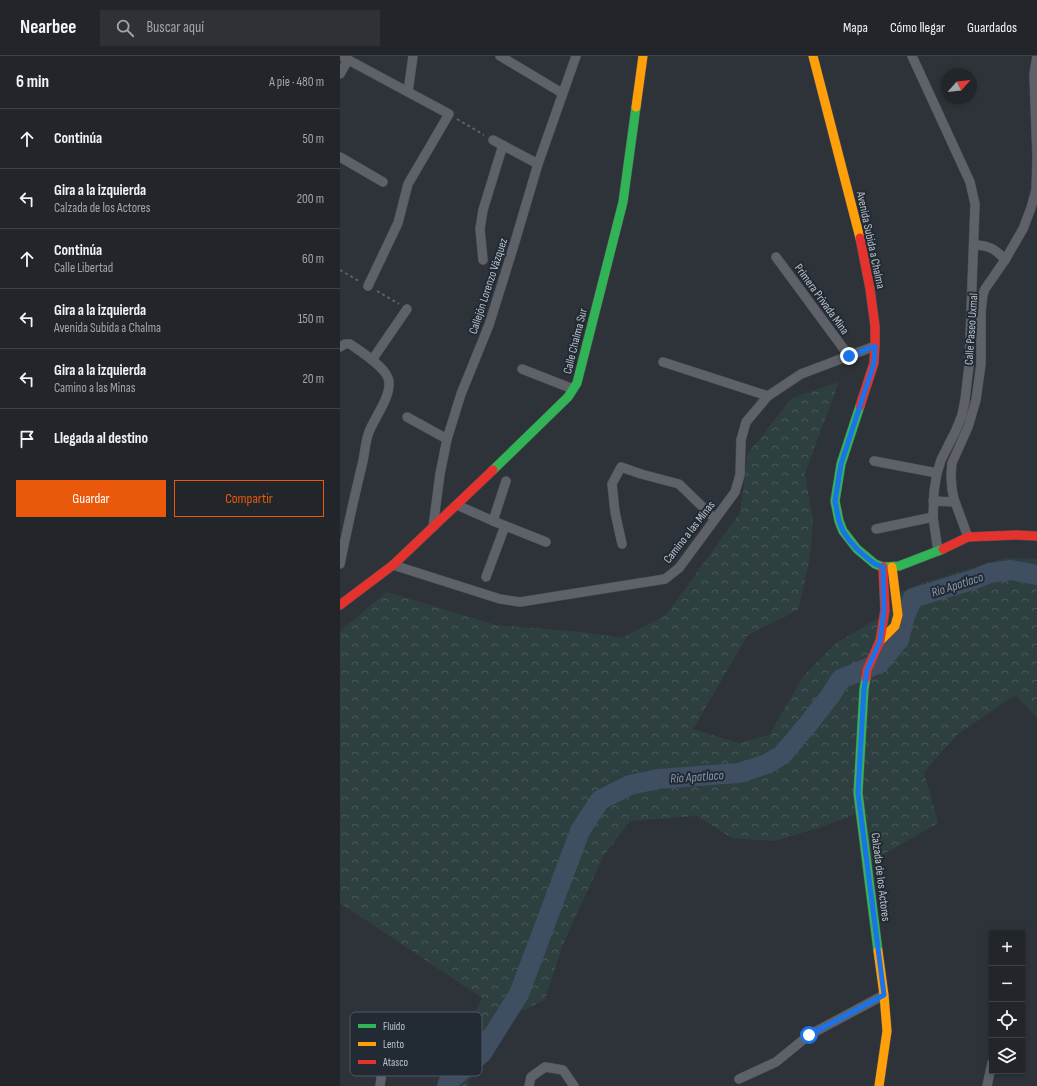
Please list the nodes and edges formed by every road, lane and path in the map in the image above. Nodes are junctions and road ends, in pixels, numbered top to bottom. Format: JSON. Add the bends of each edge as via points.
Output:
{"nodes":[{"id":1,"x":413,"y":56,"type":"edge"},
{"id":2,"x":500,"y":56,"type":"edge"},
{"id":3,"x":576,"y":56,"type":"edge"},
{"id":4,"x":643,"y":56,"type":"edge"},
{"id":5,"x":813,"y":56,"type":"edge"},
{"id":6,"x":912,"y":56,"type":"edge"},
{"id":7,"x":1037,"y":56,"type":"edge"},
{"id":8,"x":344,"y":58,"type":"edge"},
{"id":9,"x":340,"y":74,"type":"edge"},
{"id":10,"x":408,"y":92,"type":"junction"},
{"id":11,"x":562,"y":93,"type":"junction"},
{"id":12,"x":449,"y":114,"type":"junction"},
{"id":13,"x":493,"y":140,"type":"joint"},
{"id":14,"x":503,"y":145,"type":"junction"},
{"id":15,"x":340,"y":157,"type":"edge"},
{"id":16,"x":538,"y":164,"type":"junction"},
{"id":17,"x":383,"y":182,"type":"dead end"},
{"id":18,"x":974,"y":245,"type":"junction"},
{"id":19,"x":776,"y":257,"type":"dead end"},
{"id":20,"x":483,"y":260,"type":"dead end"},
{"id":21,"x":1005,"y":260,"type":"junction"},
{"id":22,"x":368,"y":286,"type":"dead end"},
{"id":23,"x":407,"y":309,"type":"dead end"},
{"id":24,"x":875,"y":346,"type":"junction"},
{"id":25,"x":340,"y":347,"type":"edge"},
{"id":26,"x":849,"y":356,"type":"junction"},
{"id":27,"x":372,"y":360,"type":"junction"},
{"id":28,"x":663,"y":362,"type":"dead end"},
{"id":29,"x":522,"y":369,"type":"dead end"},
{"id":30,"x":573,"y":390,"type":"junction"},
{"id":31,"x":768,"y":396,"type":"junction"},
{"id":32,"x":408,"y":418,"type":"dead end"},
{"id":33,"x":447,"y":439,"type":"junction"},
{"id":34,"x":874,"y":461,"type":"dead end"},
{"id":35,"x":937,"y":473,"type":"junction"},
{"id":36,"x":506,"y":481,"type":"dead end"},
{"id":37,"x":933,"y":501,"type":"junction"},
{"id":38,"x":955,"y":502,"type":"junction"},
{"id":39,"x":457,"y":505,"type":"junction"},
{"id":40,"x":933,"y":517,"type":"junction"},
{"id":41,"x":715,"y":519,"type":"junction"},
{"id":42,"x":493,"y":521,"type":"junction"},
{"id":43,"x":505,"y":526,"type":"junction"},
{"id":44,"x":433,"y":527,"type":"junction"},
{"id":45,"x":876,"y":529,"type":"dead end"},
{"id":46,"x":1037,"y":536,"type":"edge"},
{"id":47,"x":968,"y":537,"type":"junction"},
{"id":48,"x":546,"y":542,"type":"dead end"},
{"id":49,"x":622,"y":544,"type":"dead end"},
{"id":50,"x":938,"y":551,"type":"junction"},
{"id":51,"x":340,"y":564,"type":"edge"},
{"id":52,"x":393,"y":565,"type":"junction"},
{"id":53,"x":888,"y":567,"type":"junction"},
{"id":54,"x":486,"y":577,"type":"dead end"},
{"id":55,"x":340,"y":605,"type":"edge"},
{"id":56,"x":880,"y":641,"type":"junction"},
{"id":57,"x":884,"y":995,"type":"junction"},
{"id":58,"x":990,"y":1074,"type":"edge"},
{"id":59,"x":381,"y":1076,"type":"edge"},
{"id":60,"x":739,"y":1079,"type":"dead end"},
{"id":61,"x":380,"y":1086,"type":"edge"},
{"id":62,"x":529,"y":1086,"type":"edge"},
{"id":63,"x":574,"y":1086,"type":"edge"},
{"id":64,"x":881,"y":1086,"type":"edge"},
{"id":65,"x":987,"y":1086,"type":"edge"}],
"edges":[{"from":1,"to":10,"type":"street"},
{"from":2,"to":11,"type":"street"},
{"from":3,"to":11,"type":"street","name":"Callejón Lorenzo Vázquez"},
{"from":4,"to":30,"type":"street","name":"Calle Chalma Sur","via":[[623,202],[577,383]]},
{"from":5,"to":24,"type":"street","name":"Avenida Subida a Chalma","via":[[867,269]]},
{"from":6,"to":18,"type":"street","name":"Calle Paseo Uxmal","via":[[970,182],[975,204]]},
{"from":7,"to":21,"type":"street","name":"Calle Paseo Uxmal","via":[[1034,74],[1036,190],[1023,229]]},
{"from":8,"to":9,"type":"street"},
{"from":8,"to":10,"type":"street"},
{"from":10,"to":12,"type":"street"},
{"from":11,"to":16,"type":"street","name":"Callejón Lorenzo Vázquez"},
{"from":12,"to":13,"type":"path"},
{"from":12,"to":22,"type":"street","via":[[408,184],[398,223]]},
{"from":13,"to":14,"type":"street"},
{"from":14,"to":16,"type":"street"},
{"from":14,"to":20,"type":"street","via":[[483,210],[480,229]]},
{"from":15,"to":17,"type":"street"},
{"from":16,"to":33,"type":"street","name":"Callejón Lorenzo Vázquez","via":[[489,326],[461,394]]},
{"from":18,"to":21,"type":"street","via":[[992,248]]},
{"from":18,"to":35,"type":"street","name":"Calle Paseo Uxmal","via":[[965,400],[956,430]]},
{"from":19,"to":26,"type":"street","name":"Primera Privada Mina"},
{"from":21,"to":38,"type":"street","name":"Calle Paseo Uxmal","via":[[983,294],[981,364],[976,400],[968,427],[952,462],[952,489]]},
{"from":23,"to":27,"type":"street"},
{"from":24,"to":26,"type":"street","name":"Camino a las Minas"},
{"from":24,"to":53,"type":"street","name":"Avenida Subida a Chalma","via":[[874,363],[841,464],[835,501],[839,521],[849,540],[875,564]]},
{"from":25,"to":27,"type":"street","via":[[350,344]]},
{"from":26,"to":31,"type":"street","name":"Camino a las Minas","via":[[801,374]]},
{"from":27,"to":51,"type":"street","via":[[389,379],[389,391],[369,432]]},
{"from":28,"to":31,"type":"street"},
{"from":29,"to":30,"type":"street"},
{"from":30,"to":39,"type":"street","name":"Calle Chalma Sur"},
{"from":31,"to":41,"type":"street","name":"Camino a las Minas","via":[[746,422],[741,440],[740,475],[735,492]]},
{"from":32,"to":33,"type":"street"},
{"from":33,"to":44,"type":"street","name":"Callejón Lorenzo Vázquez"},
{"from":34,"to":35,"type":"street"},
{"from":35,"to":37,"type":"street","name":"Calle Paseo Uxmal"},
{"from":36,"to":42,"type":"street"},
{"from":37,"to":38,"type":"street"},
{"from":37,"to":40,"type":"street","name":"Calle Paseo Uxmal"},
{"from":38,"to":47,"type":"street","name":"Calle Paseo Uxmal"},
{"from":39,"to":42,"type":"street"},
{"from":39,"to":44,"type":"street","name":"Calle Chalma Sur"},
{"from":40,"to":45,"type":"street"},
{"from":40,"to":50,"type":"street","name":"Calle Paseo Uxmal"},
{"from":41,"to":49,"type":"street","via":[[678,484],[621,467],[612,484]]},
{"from":41,"to":52,"type":"street","name":"Camino a las Minas","via":[[679,568],[665,579],[520,602],[500,599]]},
{"from":42,"to":43,"type":"street"},
{"from":43,"to":48,"type":"street"},
{"from":43,"to":54,"type":"street"},
{"from":44,"to":52,"type":"street","name":"Calle Chalma Sur"},
{"from":46,"to":47,"type":"street"},
{"from":47,"to":50,"type":"street"},
{"from":50,"to":53,"type":"street","via":[[899,566]]},
{"from":52,"to":55,"type":"street","name":"Calle Chalma Sur"},
{"from":53,"to":56,"type":"street"},
{"from":53,"to":56,"type":"street","via":[[898,615],[895,626]]},
{"from":56,"to":57,"type":"street","name":"Calzada de los Actores","via":[[867,670],[864,689],[858,793]]},
{"from":57,"to":60,"type":"street","via":[[809,1035],[776,1062]]},
{"from":57,"to":64,"type":"street","name":"Calzada de los Actores","via":[[887,1032]]},
{"from":58,"to":65,"type":"street"},
{"from":59,"to":61,"type":"street"},
{"from":62,"to":63,"type":"street","via":[[531,1077],[545,1067],[563,1070]]}]}
